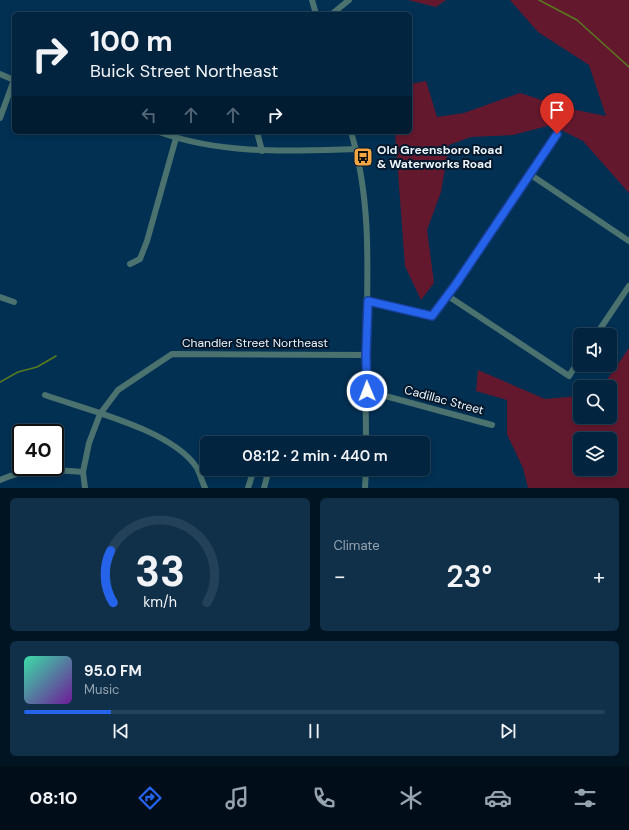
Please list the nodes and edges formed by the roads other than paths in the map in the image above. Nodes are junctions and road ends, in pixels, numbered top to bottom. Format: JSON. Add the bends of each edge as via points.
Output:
{"nodes":[{"id":1,"x":312,"y":0,"type":"edge"},
{"id":2,"x":349,"y":0,"type":"edge"},
{"id":3,"x":315,"y":12,"type":"edge"},
{"id":4,"x":334,"y":12,"type":"edge"},
{"id":5,"x":0,"y":74,"type":"edge"},
{"id":6,"x":12,"y":79,"type":"edge"},
{"id":7,"x":12,"y":85,"type":"edge"},
{"id":8,"x":0,"y":118,"type":"edge"},
{"id":9,"x":165,"y":134,"type":"edge"},
{"id":10,"x":258,"y":134,"type":"edge"},
{"id":11,"x":352,"y":134,"type":"edge"},
{"id":12,"x":557,"y":134,"type":"dead end"},
{"id":13,"x":176,"y":138,"type":"junction"},
{"id":14,"x":356,"y":150,"type":"junction"},
{"id":15,"x":262,"y":152,"type":"junction"},
{"id":16,"x":531,"y":175,"type":"junction"},
{"id":17,"x":629,"y":241,"type":"edge"},
{"id":18,"x":130,"y":264,"type":"dead end"},
{"id":19,"x":629,"y":286,"type":"edge"},
{"id":20,"x":448,"y":296,"type":"junction"},
{"id":21,"x":0,"y":297,"type":"edge"},
{"id":22,"x":368,"y":301,"type":"junction"},
{"id":23,"x":14,"y":302,"type":"dead end"},
{"id":24,"x":601,"y":328,"type":"edge"},
{"id":25,"x":366,"y":355,"type":"junction"},
{"id":26,"x":573,"y":370,"type":"edge"},
{"id":27,"x":367,"y":391,"type":"junction"},
{"id":28,"x":45,"y":395,"type":"dead end"},
{"id":29,"x":100,"y":414,"type":"junction"},
{"id":30,"x":492,"y":425,"type":"dead end"},
{"id":31,"x":366,"y":436,"type":"edge"},
{"id":32,"x":83,"y":472,"type":"junction"},
{"id":33,"x":252,"y":476,"type":"edge"},
{"id":34,"x":267,"y":476,"type":"edge"},
{"id":35,"x":366,"y":476,"type":"edge"},
{"id":36,"x":0,"y":480,"type":"edge"},
{"id":37,"x":85,"y":488,"type":"edge"},
{"id":38,"x":205,"y":488,"type":"edge"},
{"id":39,"x":248,"y":488,"type":"edge"},
{"id":40,"x":264,"y":488,"type":"edge"},
{"id":41,"x":365,"y":488,"type":"edge"}],
"edges":[{"from":1,"to":3,"type":"street"},
{"from":2,"to":4,"type":"street"},
{"from":5,"to":6,"type":"street"},
{"from":7,"to":8,"type":"street"},
{"from":9,"to":13,"type":"street"},
{"from":10,"to":15,"type":"street"},
{"from":11,"to":14,"type":"street"},
{"from":12,"to":16,"type":"street"},
{"from":13,"to":15,"type":"street","via":[[208,146]]},
{"from":13,"to":18,"type":"street","via":[[147,242],[140,259]]},
{"from":14,"to":15,"type":"street"},
{"from":14,"to":22,"type":"street","via":[[364,201]]},
{"from":16,"to":17,"type":"street"},
{"from":16,"to":20,"type":"street"},
{"from":19,"to":24,"type":"street"},
{"from":20,"to":22,"type":"street","via":[[432,316]]},
{"from":20,"to":26,"type":"street","via":[[569,376]]},
{"from":21,"to":23,"type":"street"},
{"from":22,"to":25,"type":"street"},
{"from":25,"to":27,"type":"street"},
{"from":25,"to":29,"type":"street","name":"Chandler Street Northeast","via":[[172,354],[118,390]]},
{"from":27,"to":30,"type":"street","name":"Cadillac Street"},
{"from":27,"to":31,"type":"street"},
{"from":28,"to":29,"type":"street"},
{"from":29,"to":32,"type":"street","name":"Chandler Street Northeast","via":[[89,443]]},
{"from":29,"to":38,"type":"street","via":[[166,440],[197,468]]},
{"from":32,"to":36,"type":"street","via":[[34,472]]},
{"from":32,"to":37,"type":"street","name":"Chandler Street Northeast"},
{"from":33,"to":39,"type":"street"},
{"from":34,"to":40,"type":"street"},
{"from":35,"to":41,"type":"street"}]}
